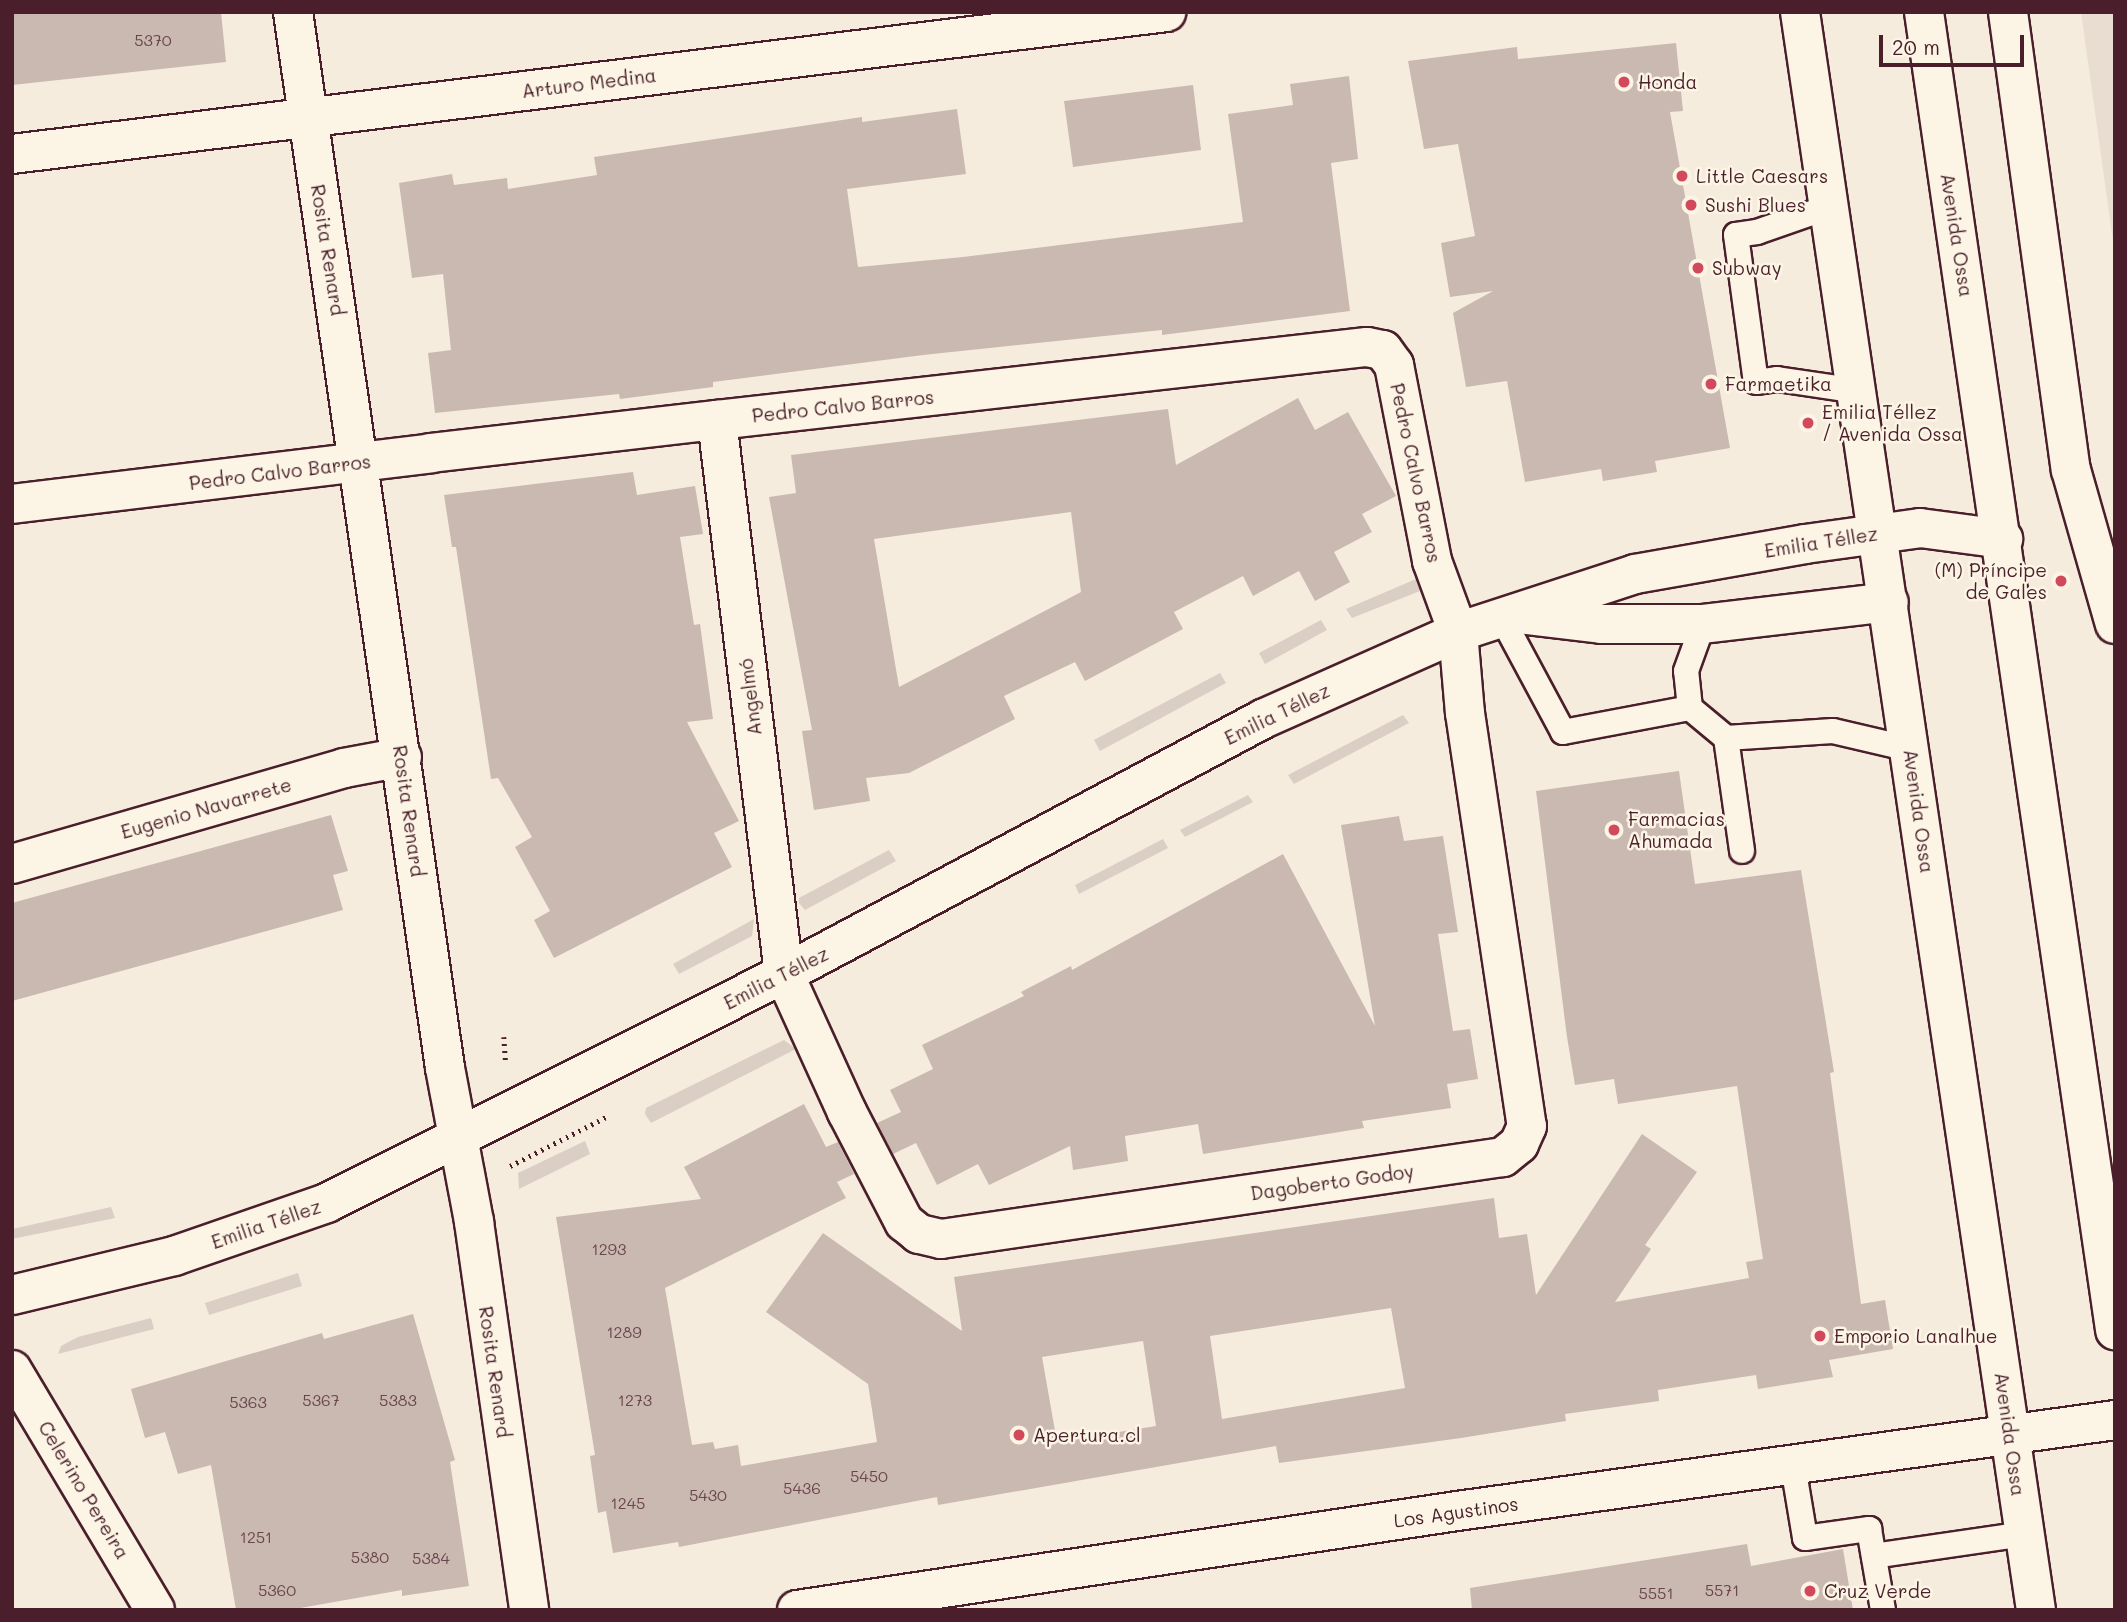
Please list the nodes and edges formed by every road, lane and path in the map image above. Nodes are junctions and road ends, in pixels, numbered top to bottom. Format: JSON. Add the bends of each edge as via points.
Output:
{"nodes":[{"id":1,"x":293,"y":12,"type":"edge"},
{"id":2,"x":1166,"y":12,"type":"edge"},
{"id":3,"x":1800,"y":12,"type":"edge"},
{"id":4,"x":1924,"y":12,"type":"edge"},
{"id":5,"x":2008,"y":12,"type":"edge"},
{"id":6,"x":309,"y":119,"type":"junction"},
{"id":7,"x":12,"y":154,"type":"edge"},
{"id":8,"x":1829,"y":206,"type":"junction"},
{"id":9,"x":1857,"y":391,"type":"junction"},
{"id":10,"x":717,"y":420,"type":"junction"},
{"id":11,"x":361,"y":464,"type":"junction"},
{"id":12,"x":12,"y":504,"type":"edge"},
{"id":13,"x":1879,"y":533,"type":"junction"},
{"id":14,"x":2003,"y":539,"type":"junction"},
{"id":15,"x":1889,"y":602,"type":"junction"},
{"id":16,"x":1512,"y":617,"type":"junction"},
{"id":17,"x":1703,"y":624,"type":"junction"},
{"id":18,"x":2115,"y":624,"type":"edge"},
{"id":19,"x":1458,"y":632,"type":"junction"},
{"id":20,"x":1690,"y":708,"type":"junction"},
{"id":21,"x":1726,"y":738,"type":"junction"},
{"id":22,"x":1910,"y":749,"type":"junction"},
{"id":23,"x":401,"y":757,"type":"junction"},
{"id":24,"x":1742,"y":851,"type":"dead end"},
{"id":25,"x":12,"y":863,"type":"edge"},
{"id":26,"x":784,"y":974,"type":"junction"},
{"id":27,"x":457,"y":1140,"type":"junction"},
{"id":28,"x":12,"y":1295,"type":"edge"},
{"id":29,"x":2115,"y":1330,"type":"edge"},
{"id":30,"x":12,"y":1370,"type":"edge"},
{"id":31,"x":2115,"y":1420,"type":"edge"},
{"id":32,"x":2011,"y":1436,"type":"junction"},
{"id":33,"x":1793,"y":1466,"type":"junction"},
{"id":34,"x":2025,"y":1534,"type":"junction"},
{"id":35,"x":1874,"y":1556,"type":"junction"},
{"id":36,"x":155,"y":1610,"type":"edge"},
{"id":37,"x":529,"y":1610,"type":"edge"},
{"id":38,"x":797,"y":1610,"type":"edge"},
{"id":39,"x":1883,"y":1610,"type":"edge"},
{"id":40,"x":2036,"y":1610,"type":"edge"}],
"edges":[{"from":1,"to":6,"type":"street","name":"Rosita Renard"},
{"from":2,"to":6,"type":"street","name":"Arturo Medina"},
{"from":3,"to":8,"type":"street","name":"Avenida Ossa"},
{"from":4,"to":14,"type":"street","name":"Avenida Ossa"},
{"from":5,"to":18,"type":"street","via":[[2071,470]]},
{"from":6,"to":7,"type":"street","name":"Arturo Medina"},
{"from":6,"to":11,"type":"street","name":"Rosita Renard"},
{"from":8,"to":9,"type":"street","name":"Avenida Ossa"},
{"from":8,"to":9,"type":"lane","via":[[1736,235],[1756,382],[1777,379]]},
{"from":9,"to":13,"type":"street","name":"Avenida Ossa"},
{"from":10,"to":11,"type":"street","name":"Pedro Calvo Barros"},
{"from":10,"to":19,"type":"street","name":"Pedro Calvo Barros","via":[[1367,347],[1383,350],[1394,365],[1433,561]]},
{"from":10,"to":26,"type":"street","name":"Angelmó"},
{"from":11,"to":12,"type":"street","name":"Pedro Calvo Barros"},
{"from":11,"to":23,"type":"street","name":"Rosita Renard"},
{"from":13,"to":14,"type":"street","name":"Emilia Téllez","via":[[1920,528]]},
{"from":13,"to":15,"type":"street","name":"Avenida Ossa"},
{"from":13,"to":16,"type":"street","name":"Emilia Téllez","via":[[1635,574]]},
{"from":14,"to":29,"type":"street","name":"Avenida Ossa"},
{"from":15,"to":17,"type":"street","name":"Emilia Téllez"},
{"from":15,"to":22,"type":"street","name":"Avenida Ossa"},
{"from":16,"to":17,"type":"street","name":"Emilia Téllez","via":[[1601,624]]},
{"from":16,"to":19,"type":"street","name":"Emilia Téllez"},
{"from":16,"to":20,"type":"lane","via":[[1563,732]]},
{"from":17,"to":20,"type":"lane","via":[[1686,671]]},
{"from":19,"to":26,"type":"street","name":"Emilia Téllez","via":[[1263,719]]},
{"from":19,"to":26,"type":"street","name":"Dagoberto Godoy","via":[[1465,713],[1527,1126],[1519,1144],[1503,1157],[941,1239],[919,1234],[904,1222]]},
{"from":20,"to":21,"type":"lane"},
{"from":21,"to":22,"type":"lane","via":[[1833,731]]},
{"from":21,"to":24,"type":"lane"},
{"from":22,"to":32,"type":"street","name":"Avenida Ossa"},
{"from":23,"to":25,"type":"street","name":"Eugenio Navarrete","via":[[344,768]]},
{"from":23,"to":27,"type":"street","name":"Rosita Renard"},
{"from":26,"to":27,"type":"street","name":"Emilia Téllez"},
{"from":27,"to":28,"type":"street","name":"Emilia Téllez","via":[[327,1203],[174,1256]]},
{"from":27,"to":37,"type":"street","name":"Rosita Renard","via":[[474,1222]]},
{"from":30,"to":36,"type":"street","name":"Celerino Pereira"},
{"from":31,"to":32,"type":"street","name":"Los Agustinos"},
{"from":32,"to":33,"type":"street","name":"Los Agustinos"},
{"from":32,"to":34,"type":"street","name":"Avenida Ossa"},
{"from":33,"to":35,"type":"lane","via":[[1805,1538],[1869,1529]]},
{"from":33,"to":38,"type":"street","name":"Los Agustinos","via":[[1457,1511]]},
{"from":34,"to":35,"type":"lane"},
{"from":34,"to":40,"type":"street","name":"Avenida Ossa"},
{"from":35,"to":39,"type":"lane"}]}
